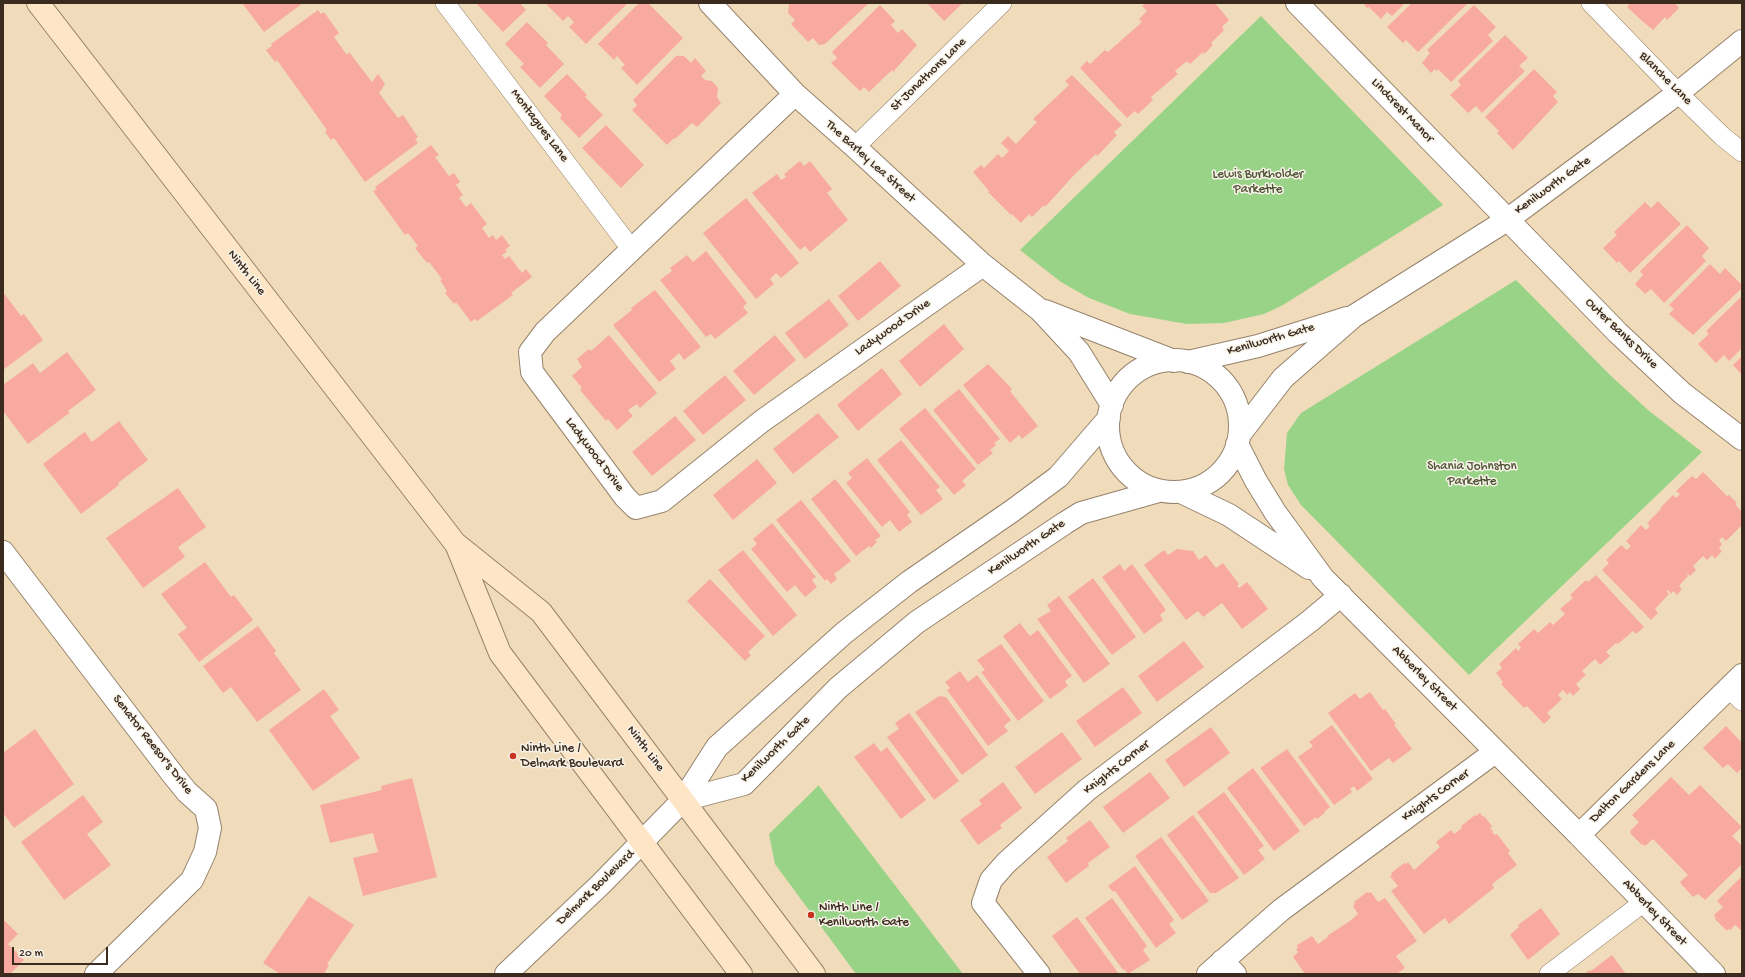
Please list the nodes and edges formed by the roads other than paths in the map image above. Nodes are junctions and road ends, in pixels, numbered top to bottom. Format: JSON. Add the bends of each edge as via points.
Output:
{"nodes":[{"id":1,"x":38,"y":3,"type":"edge"},
{"id":2,"x":445,"y":3,"type":"edge"},
{"id":3,"x":710,"y":3,"type":"edge"},
{"id":4,"x":1002,"y":3,"type":"edge"},
{"id":5,"x":1297,"y":3,"type":"edge"},
{"id":6,"x":1591,"y":3,"type":"edge"},
{"id":7,"x":1742,"y":41,"type":"edge"},
{"id":8,"x":1678,"y":93,"type":"junction"},
{"id":9,"x":795,"y":94,"type":"junction"},
{"id":10,"x":855,"y":147,"type":"junction"},
{"id":11,"x":1742,"y":152,"type":"edge"},
{"id":12,"x":1507,"y":220,"type":"junction"},
{"id":13,"x":632,"y":250,"type":"junction"},
{"id":14,"x":983,"y":265,"type":"junction"},
{"id":15,"x":1040,"y":310,"type":"junction"},
{"id":16,"x":1354,"y":316,"type":"junction"},
{"id":17,"x":1181,"y":361,"type":"junction"},
{"id":18,"x":1110,"y":412,"type":"junction"},
{"id":19,"x":1238,"y":439,"type":"junction"},
{"id":20,"x":1742,"y":439,"type":"edge"},
{"id":21,"x":1159,"y":491,"type":"junction"},
{"id":22,"x":1181,"y":492,"type":"junction"},
{"id":23,"x":455,"y":543,"type":"junction"},
{"id":24,"x":3,"y":552,"type":"edge"},
{"id":25,"x":1323,"y":578,"type":"junction"},
{"id":26,"x":1341,"y":595,"type":"junction"},
{"id":27,"x":1738,"y":688,"type":"edge"},
{"id":28,"x":1495,"y":752,"type":"junction"},
{"id":29,"x":1524,"y":781,"type":"joint"},
{"id":30,"x":684,"y":800,"type":"junction"},
{"id":31,"x":1579,"y":835,"type":"junction"},
{"id":32,"x":642,"y":842,"type":"junction"},
{"id":33,"x":1644,"y":902,"type":"junction"},
{"id":34,"x":1222,"y":970,"type":"edge"},
{"id":35,"x":96,"y":974,"type":"edge"},
{"id":36,"x":506,"y":974,"type":"edge"},
{"id":37,"x":741,"y":974,"type":"edge"},
{"id":38,"x":814,"y":974,"type":"edge"},
{"id":39,"x":1039,"y":974,"type":"edge"},
{"id":40,"x":1549,"y":974,"type":"edge"},
{"id":41,"x":1714,"y":974,"type":"edge"}],
"edges":[{"from":1,"to":23,"type":"main road","name":"Ninth Line"},
{"from":2,"to":13,"type":"lane","name":"Montagues Lane"},
{"from":3,"to":9,"type":"street","name":"The Barley Lea Street"},
{"from":4,"to":10,"type":"lane","name":"St Jonathons Lane"},
{"from":5,"to":12,"type":"street","name":"Lindcrest Manor"},
{"from":6,"to":8,"type":"lane","name":"Blanche Lane"},
{"from":7,"to":8,"type":"street","name":"Kenilworth Gate"},
{"from":8,"to":11,"type":"lane","name":"Blanche Lane"},
{"from":8,"to":12,"type":"street","name":"Kenilworth Gate"},
{"from":9,"to":10,"type":"street","name":"The Barley Lea Street"},
{"from":9,"to":13,"type":"street","name":"Ladywood Drive"},
{"from":10,"to":14,"type":"street","name":"The Barley Lea Street"},
{"from":12,"to":16,"type":"street","name":"Kenilworth Gate"},
{"from":12,"to":20,"type":"street","name":"Outer Banks Drive","via":[[1658,371]]},
{"from":13,"to":14,"type":"street","name":"Ladywood Drive","via":[[545,332],[530,352],[532,372],[625,497],[636,508],[662,501],[762,421]]},
{"from":14,"to":15,"type":"street","name":"The Barley Lea Street"},
{"from":15,"to":17,"type":"street","name":"The Barley Lea Street"},
{"from":15,"to":18,"type":"street","name":"The Barley Lea Street","via":[[1079,352],[1095,375]]},
{"from":16,"to":17,"type":"street","name":"Kenilworth Gate","via":[[1258,346]]},
{"from":16,"to":19,"type":"street","name":"Kenilworth Gate","via":[[1283,378]]},
{"from":17,"to":18,"type":"street","via":[[1156,363],[1138,371],[1124,384]]},
{"from":17,"to":19,"type":"street","via":[[1206,369],[1222,380],[1233,396],[1239,415]]},
{"from":18,"to":21,"type":"street","via":[[1109,437],[1115,455],[1126,471],[1141,484]]},
{"from":18,"to":30,"type":"street","via":[[1058,477],[909,582],[838,638],[717,748]]},
{"from":19,"to":22,"type":"street","via":[[1233,455],[1221,474],[1202,486]]},
{"from":19,"to":25,"type":"street","name":"Abberley Street","via":[[1256,481]]},
{"from":21,"to":22,"type":"street"},
{"from":21,"to":30,"type":"street","name":"Kenilworth Gate","via":[[1080,513],[917,622],[838,688],[744,784]]},
{"from":22,"to":25,"type":"street","name":"Abberley Street","via":[[1229,515]]},
{"from":23,"to":30,"type":"main road","name":"Ninth Line","via":[[541,612]]},
{"from":23,"to":32,"type":"main road","name":"Ninth Line","via":[[500,653]]},
{"from":24,"to":35,"type":"street","name":"Senator Reesor's Drive","via":[[174,776],[206,809],[210,828],[205,852],[192,880]]},
{"from":25,"to":26,"type":"street","name":"Abberley Street"},
{"from":26,"to":28,"type":"street","name":"Abberley Street"},
{"from":26,"to":39,"type":"street","name":"Knights Corner","via":[[1087,790],[1006,863],[991,880],[983,903]]},
{"from":27,"to":31,"type":"street","name":"Dalton Gardens Lane"},
{"from":28,"to":29,"type":"street","name":"Abberley Street"},
{"from":28,"to":34,"type":"street","name":"Knights Corner","via":[[1280,910]]},
{"from":29,"to":31,"type":"street","name":"Dalton Gardens Lane"},
{"from":30,"to":32,"type":"street","name":"Delmark Boulevard"},
{"from":30,"to":38,"type":"main road","name":"Ninth Line"},
{"from":31,"to":33,"type":"street","name":"Abberley Street"},
{"from":32,"to":36,"type":"street","name":"Delmark Boulevard"},
{"from":32,"to":37,"type":"main road","name":"Ninth Line"},
{"from":33,"to":40,"type":"lane"},
{"from":33,"to":41,"type":"street","name":"Abberley Street"}]}
